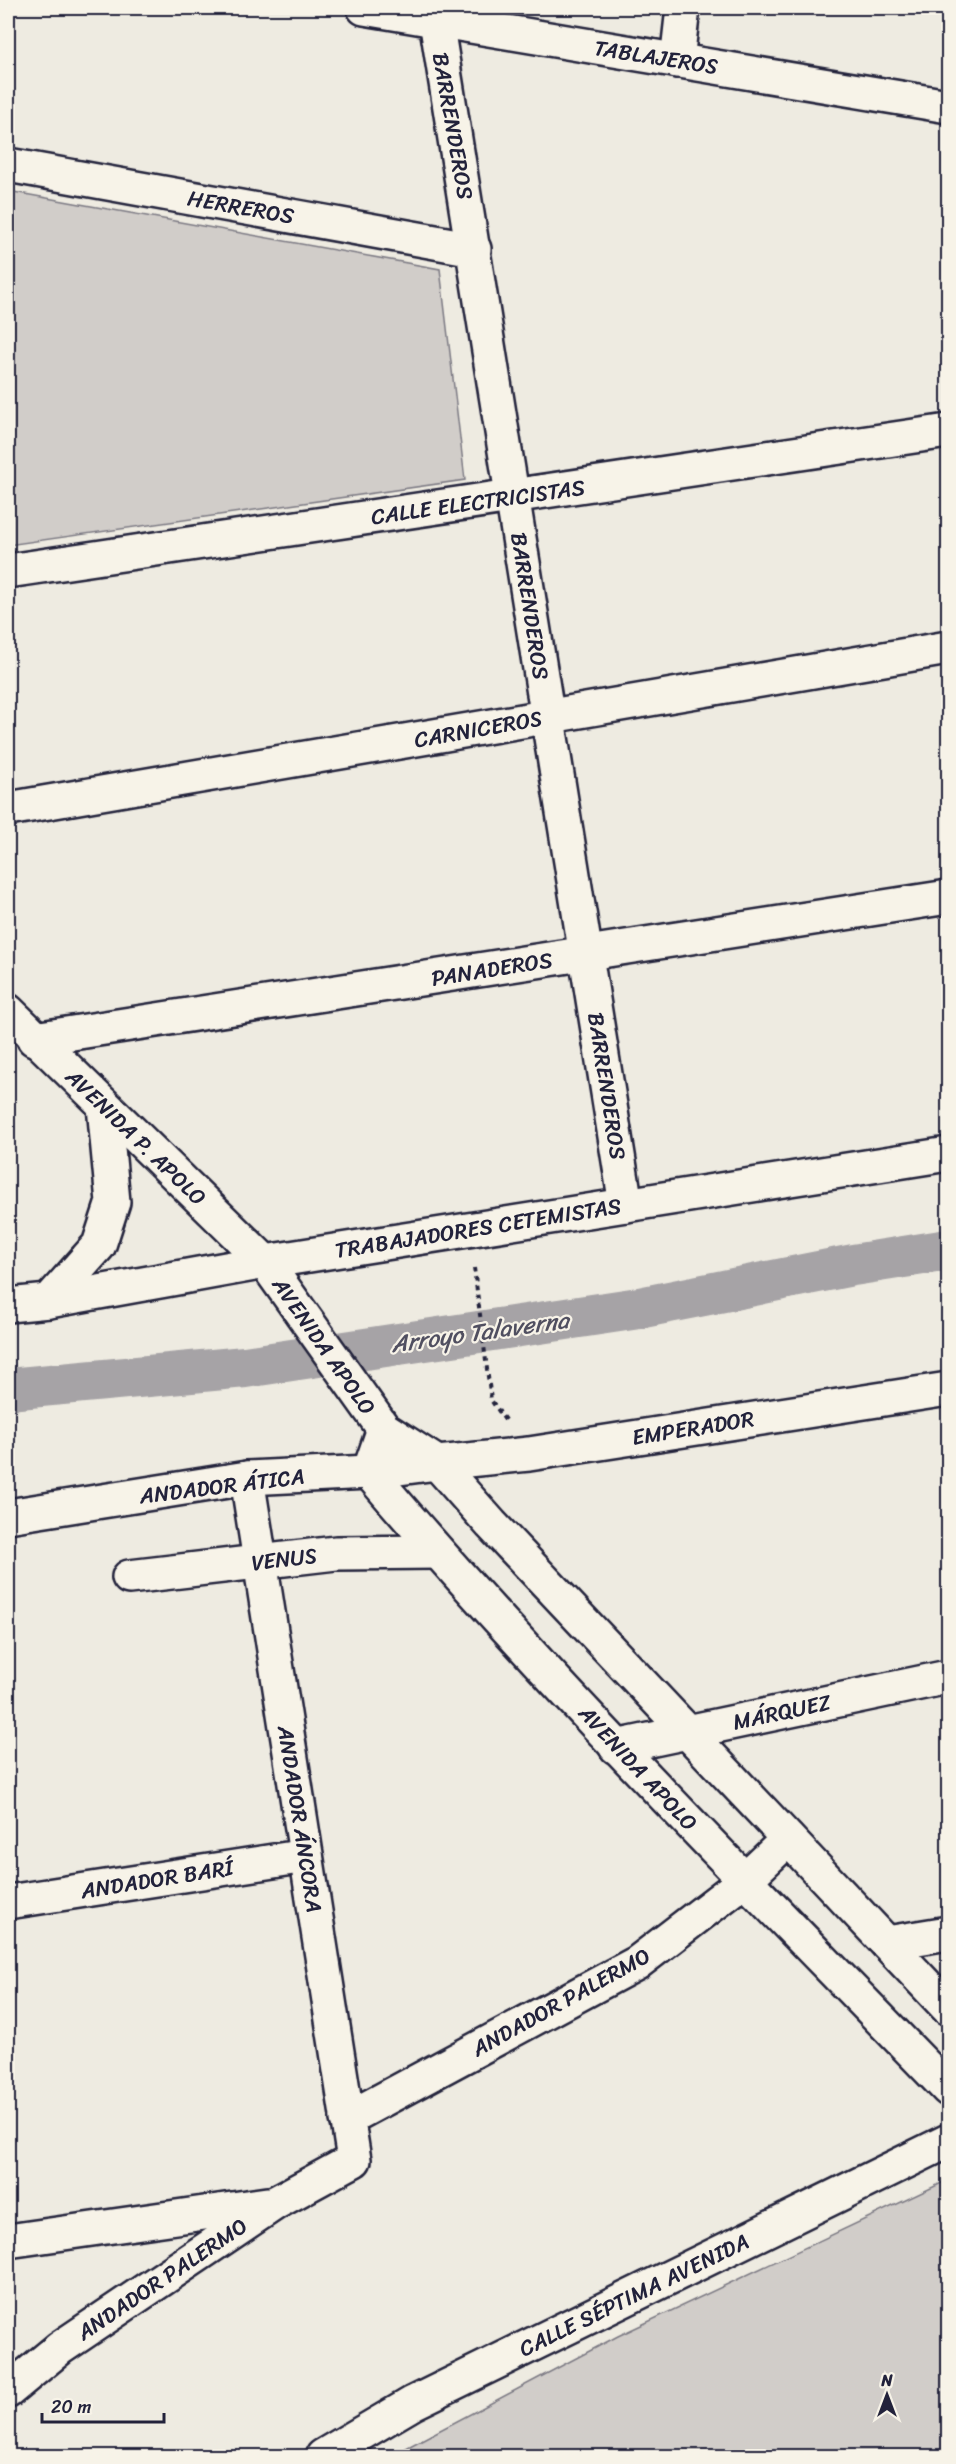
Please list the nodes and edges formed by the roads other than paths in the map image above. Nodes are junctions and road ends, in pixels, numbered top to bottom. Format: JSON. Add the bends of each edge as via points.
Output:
{"nodes":[{"id":1,"x":363,"y":8,"type":"edge"},
{"id":2,"x":683,"y":8,"type":"edge"},
{"id":3,"x":434,"y":14,"type":"edge"},
{"id":4,"x":677,"y":61,"type":"junction"},
{"id":5,"x":948,"y":106,"type":"edge"},
{"id":6,"x":8,"y":165,"type":"edge"},
{"id":7,"x":474,"y":249,"type":"junction"},
{"id":8,"x":948,"y":431,"type":"edge"},
{"id":9,"x":513,"y":497,"type":"junction"},
{"id":10,"x":8,"y":571,"type":"edge"},
{"id":11,"x":948,"y":648,"type":"edge"},
{"id":12,"x":547,"y":717,"type":"junction"},
{"id":13,"x":8,"y":809,"type":"edge"},
{"id":14,"x":948,"y":897,"type":"edge"},
{"id":15,"x":587,"y":955,"type":"junction"},
{"id":16,"x":8,"y":1011,"type":"edge"},
{"id":17,"x":34,"y":1039,"type":"junction"},
{"id":18,"x":104,"y":1106,"type":"junction"},
{"id":19,"x":948,"y":1154,"type":"edge"},
{"id":20,"x":626,"y":1205,"type":"junction"},
{"id":21,"x":265,"y":1262,"type":"junction"},
{"id":22,"x":49,"y":1301,"type":"junction"},
{"id":23,"x":8,"y":1305,"type":"edge"},
{"id":24,"x":948,"y":1389,"type":"edge"},
{"id":25,"x":377,"y":1419,"type":"junction"},
{"id":26,"x":437,"y":1463,"type":"junction"},
{"id":27,"x":369,"y":1472,"type":"junction"},
{"id":28,"x":248,"y":1478,"type":"junction"},
{"id":29,"x":8,"y":1516,"type":"edge"},
{"id":30,"x":438,"y":1552,"type":"junction"},
{"id":31,"x":260,"y":1562,"type":"junction"},
{"id":32,"x":129,"y":1577,"type":"dead end"},
{"id":33,"x":948,"y":1677,"type":"edge"},
{"id":34,"x":686,"y":1732,"type":"junction"},
{"id":35,"x":616,"y":1746,"type":"junction"},
{"id":36,"x":788,"y":1839,"type":"junction"},
{"id":37,"x":306,"y":1856,"type":"junction"},
{"id":38,"x":745,"y":1880,"type":"junction"},
{"id":39,"x":8,"y":1902,"type":"edge"},
{"id":40,"x":948,"y":1933,"type":"edge"},
{"id":41,"x":887,"y":1943,"type":"junction"},
{"id":42,"x":948,"y":2008,"type":"edge"},
{"id":43,"x":948,"y":2089,"type":"edge"},
{"id":44,"x":347,"y":2120,"type":"junction"},
{"id":45,"x":948,"y":2141,"type":"edge"},
{"id":46,"x":354,"y":2160,"type":"joint"},
{"id":47,"x":275,"y":2203,"type":"junction"},
{"id":48,"x":8,"y":2241,"type":"edge"},
{"id":49,"x":8,"y":2391,"type":"edge"},
{"id":50,"x":324,"y":2457,"type":"edge"}],
"edges":[{"from":1,"to":3,"type":"street","name":"TABLAJEROS"},
{"from":2,"to":4,"type":"street"},
{"from":3,"to":4,"type":"street","name":"TABLAJEROS"},
{"from":3,"to":7,"type":"street","name":"BARRENDEROS"},
{"from":4,"to":5,"type":"street","name":"TABLAJEROS"},
{"from":6,"to":7,"type":"street","name":"HERREROS"},
{"from":7,"to":9,"type":"street","name":"BARRENDEROS"},
{"from":8,"to":9,"type":"street","name":"CALLE ELECTRICISTAS"},
{"from":9,"to":10,"type":"street","name":"CALLE ELECTRICISTAS"},
{"from":9,"to":12,"type":"street","name":"BARRENDEROS"},
{"from":11,"to":12,"type":"street","name":"CARNICEROS"},
{"from":12,"to":13,"type":"street","name":"CARNICEROS"},
{"from":12,"to":15,"type":"street","name":"BARRENDEROS"},
{"from":14,"to":15,"type":"street","name":"PANADEROS"},
{"from":15,"to":17,"type":"street","name":"PANADEROS"},
{"from":15,"to":20,"type":"street","name":"BARRENDEROS"},
{"from":16,"to":17,"type":"street","name":"AVENIDA P. APOLO"},
{"from":17,"to":18,"type":"street","name":"AVENIDA P. APOLO"},
{"from":18,"to":21,"type":"street","name":"AVENIDA P. APOLO"},
{"from":18,"to":22,"type":"street","via":[[113,1202],[99,1245]]},
{"from":19,"to":20,"type":"street","name":"TRABAJADORES CETEMISTAS"},
{"from":20,"to":21,"type":"street","name":"TRABAJADORES CETEMISTAS"},
{"from":21,"to":22,"type":"street","name":"TRABAJADORES CETEMISTAS"},
{"from":21,"to":25,"type":"street","name":"AVENIDA APOLO"},
{"from":22,"to":23,"type":"street","name":"TRABAJADORES CETEMISTAS"},
{"from":24,"to":26,"type":"street","name":"EMPERADOR","via":[[529,1454]]},
{"from":25,"to":26,"type":"street","name":"AVENIDA APOLO"},
{"from":25,"to":27,"type":"street","name":"AVENIDA APOLO"},
{"from":26,"to":27,"type":"street","name":"ANDADOR ÁTICA"},
{"from":26,"to":34,"type":"street","name":"AVENIDA APOLO"},
{"from":27,"to":28,"type":"street","name":"ANDADOR ÁTICA"},
{"from":27,"to":30,"type":"street","name":"AVENIDA APOLO"},
{"from":28,"to":29,"type":"street","name":"ANDADOR ÁTICA"},
{"from":28,"to":31,"type":"street","name":"ANDADOR ÁNCORA"},
{"from":30,"to":31,"type":"street","name":"VENUS","via":[[336,1553]]},
{"from":30,"to":35,"type":"street","name":"AVENIDA APOLO"},
{"from":31,"to":32,"type":"street","name":"VENUS"},
{"from":31,"to":37,"type":"street","name":"ANDADOR ÁNCORA"},
{"from":33,"to":34,"type":"street","name":"MÁRQUEZ"},
{"from":34,"to":35,"type":"street","name":"MÁRQUEZ"},
{"from":34,"to":36,"type":"street","name":"AVENIDA APOLO"},
{"from":35,"to":38,"type":"street","name":"AVENIDA APOLO"},
{"from":36,"to":38,"type":"street","name":"ANDADOR PALERMO"},
{"from":36,"to":41,"type":"street","name":"AVENIDA APOLO"},
{"from":37,"to":39,"type":"street","name":"ANDADOR BARÍ"},
{"from":37,"to":44,"type":"street","name":"ANDADOR ÁNCORA"},
{"from":38,"to":43,"type":"street","name":"AVENIDA APOLO"},
{"from":38,"to":44,"type":"street","name":"ANDADOR PALERMO","via":[[637,1963]]},
{"from":40,"to":41,"type":"street"},
{"from":41,"to":42,"type":"street","name":"AVENIDA APOLO"},
{"from":44,"to":46,"type":"street","name":"ANDADOR ÁNCORA"},
{"from":45,"to":50,"type":"street","name":"CALLE SÉPTIMA AVENIDA","via":[[413,2403]]},
{"from":46,"to":47,"type":"street","name":"ANDADOR PALERMO"},
{"from":47,"to":48,"type":"street"},
{"from":47,"to":49,"type":"street","name":"ANDADOR PALERMO","via":[[60,2348]]}]}
